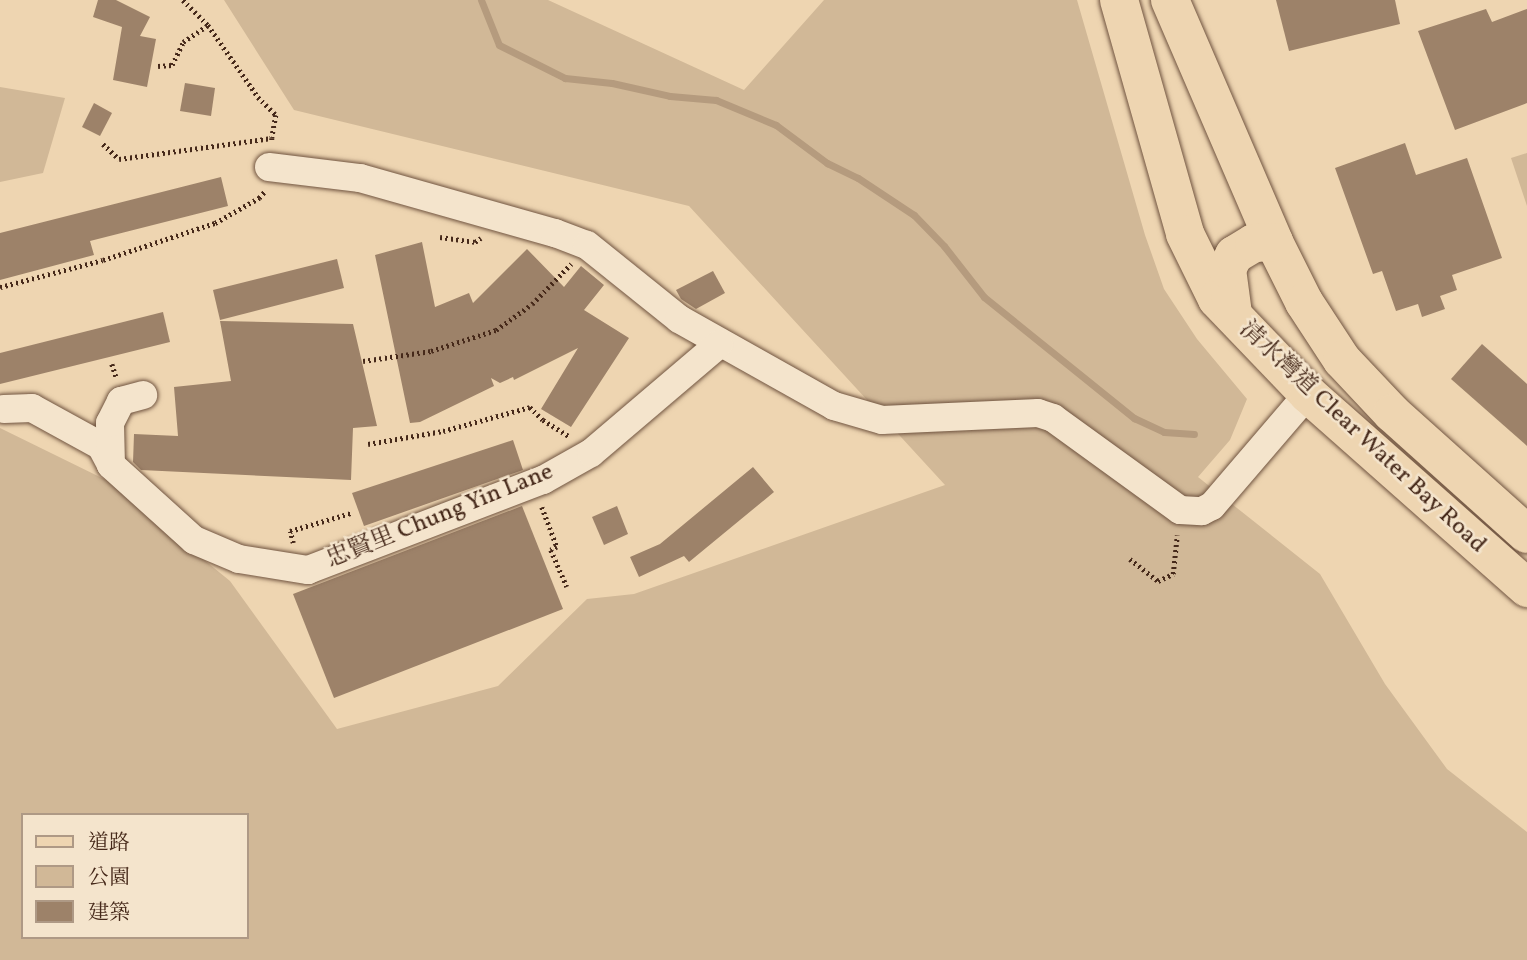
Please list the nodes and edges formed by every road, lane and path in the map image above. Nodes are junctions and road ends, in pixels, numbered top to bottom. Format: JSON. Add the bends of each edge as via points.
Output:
{"nodes":[{"id":1,"x":183,"y":0,"type":"edge"},
{"id":2,"x":1119,"y":0,"type":"edge"},
{"id":3,"x":1170,"y":0,"type":"edge"},
{"id":4,"x":208,"y":25,"type":"junction"},
{"id":5,"x":158,"y":66,"type":"dead end"},
{"id":6,"x":272,"y":138,"type":"junction"},
{"id":7,"x":103,"y":144,"type":"dead end"},
{"id":8,"x":275,"y":168,"type":"junction"},
{"id":9,"x":1274,"y":242,"type":"junction"},
{"id":10,"x":587,"y":245,"type":"junction"},
{"id":11,"x":0,"y":287,"type":"edge"},
{"id":12,"x":1234,"y":320,"type":"junction"},
{"id":13,"x":719,"y":344,"type":"junction"},
{"id":14,"x":363,"y":361,"type":"dead end"},
{"id":15,"x":1308,"y":394,"type":"junction"},
{"id":16,"x":143,"y":395,"type":"dead end"},
{"id":17,"x":4,"y":409,"type":"dead end"},
{"id":18,"x":565,"y":435,"type":"dead end"},
{"id":19,"x":368,"y":444,"type":"dead end"},
{"id":20,"x":111,"y":465,"type":"junction"},
{"id":21,"x":532,"y":483,"type":"junction"},
{"id":22,"x":1180,"y":510,"type":"junction"},
{"id":23,"x":351,"y":513,"type":"dead end"},
{"id":24,"x":290,"y":530,"type":"dead end"},
{"id":25,"x":1527,"y":534,"type":"edge"},
{"id":26,"x":1130,"y":559,"type":"dead end"},
{"id":27,"x":566,"y":587,"type":"dead end"},
{"id":28,"x":1527,"y":588,"type":"edge"}],
"edges":[{"from":1,"to":4,"type":"path"},
{"from":2,"to":12,"type":"main road","name":"清水灣道 Clear Water Bay Road","via":[[1185,234],[1217,299]]},
{"from":3,"to":9,"type":"main road","name":"清水灣道 Clear Water Bay Road"},
{"from":4,"to":5,"type":"path","via":[[183,42],[172,65]]},
{"from":4,"to":6,"type":"path","via":[[258,97],[276,115]]},
{"from":6,"to":7,"type":"path","via":[[137,159],[119,159]]},
{"from":6,"to":8,"type":"path"},
{"from":8,"to":10,"type":"street","via":[[360,178]]},
{"from":8,"to":11,"type":"path","via":[[259,198],[215,223],[103,260]]},
{"from":9,"to":12,"type":"main road","via":[[1254,243],[1234,254],[1227,269]]},
{"from":9,"to":25,"type":"main road","name":"清水灣道 Clear Water Bay Road","via":[[1304,302],[1342,360],[1392,413]]},
{"from":10,"to":13,"type":"street","via":[[679,319]]},
{"from":10,"to":14,"type":"path","via":[[532,304],[496,330],[431,351]]},
{"from":12,"to":15,"type":"main road","name":"清水灣道 Clear Water Bay Road"},
{"from":13,"to":21,"type":"street","name":"忠賢里 Chung Yin Lane","via":[[592,453]]},
{"from":13,"to":22,"type":"street","via":[[834,406],[882,420],[1038,413],[1053,418]]},
{"from":15,"to":22,"type":"street","via":[[1212,506],[1202,511]]},
{"from":15,"to":28,"type":"main road","name":"清水灣道 Clear Water Bay Road"},
{"from":16,"to":20,"type":"street","via":[[121,401],[110,424]]},
{"from":17,"to":20,"type":"street","name":"忠賢里 Chung Yin Lane","via":[[32,408],[101,446]]},
{"from":18,"to":19,"type":"path","via":[[530,407],[443,431]]},
{"from":20,"to":21,"type":"street","name":"忠賢里 Chung Yin Lane","via":[[194,540],[239,559],[308,569]]},
{"from":21,"to":27,"type":"path","via":[[557,547],[551,550]]},
{"from":22,"to":26,"type":"path","via":[[1173,574],[1158,581]]},
{"from":23,"to":24,"type":"path"}]}
